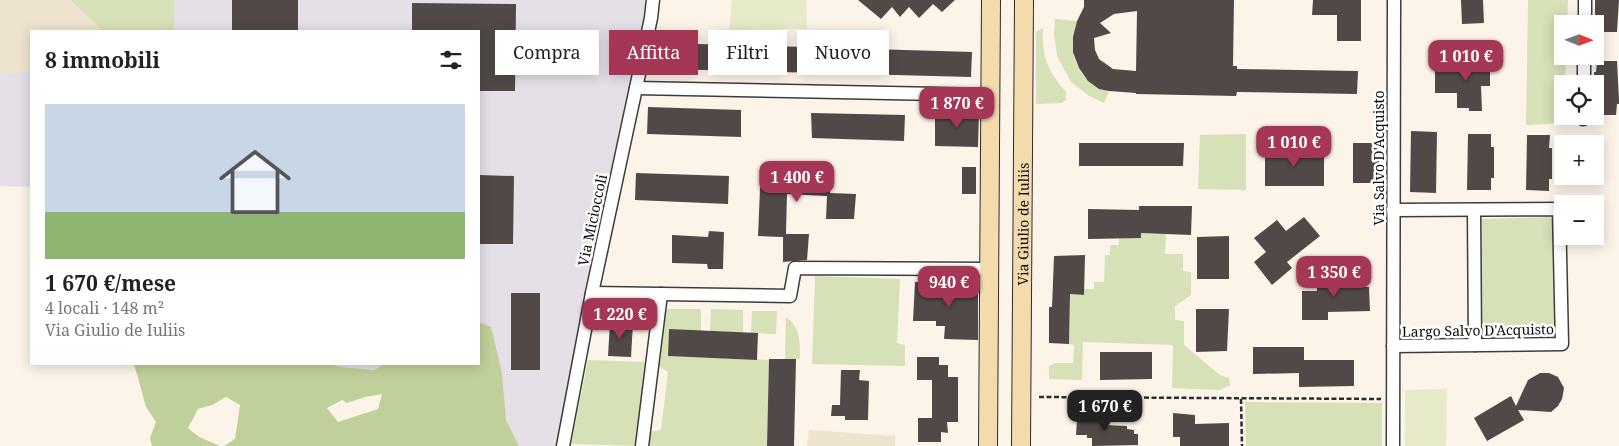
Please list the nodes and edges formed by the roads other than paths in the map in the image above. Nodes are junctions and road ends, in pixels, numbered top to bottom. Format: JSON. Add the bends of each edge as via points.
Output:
{"nodes":[{"id":1,"x":653,"y":0,"type":"edge"},
{"id":2,"x":991,"y":0,"type":"edge"},
{"id":3,"x":1024,"y":0,"type":"edge"},
{"id":4,"x":1394,"y":0,"type":"edge"},
{"id":5,"x":1586,"y":0,"type":"edge"},
{"id":6,"x":1585,"y":15,"type":"edge"},
{"id":7,"x":636,"y":88,"type":"junction"},
{"id":8,"x":990,"y":95,"type":"junction"},
{"id":9,"x":1393,"y":210,"type":"junction"},
{"id":10,"x":1474,"y":210,"type":"junction"},
{"id":11,"x":989,"y":269,"type":"junction"},
{"id":12,"x":592,"y":293,"type":"junction"},
{"id":13,"x":661,"y":294,"type":"junction"},
{"id":14,"x":1475,"y":345,"type":"junction"},
{"id":15,"x":1393,"y":346,"type":"junction"},
{"id":16,"x":562,"y":446,"type":"edge"},
{"id":17,"x":642,"y":446,"type":"edge"},
{"id":18,"x":988,"y":446,"type":"edge"},
{"id":19,"x":1021,"y":446,"type":"edge"},
{"id":20,"x":1393,"y":446,"type":"edge"}],
"edges":[{"from":1,"to":7,"type":"street","name":"Via Micioccoli"},
{"from":2,"to":8,"type":"main road"},
{"from":3,"to":19,"type":"main road","name":"Via Giulio de Iuliis"},
{"from":4,"to":9,"type":"street","name":"Via Salvo D'Acquisto"},
{"from":5,"to":6,"type":"street"},
{"from":7,"to":8,"type":"street"},
{"from":7,"to":12,"type":"street","name":"Via Micioccoli"},
{"from":8,"to":11,"type":"main road"},
{"from":9,"to":10,"type":"street","name":"Largo Salvo D'Acquisto"},
{"from":9,"to":15,"type":"street","name":"Via Salvo D'Acquisto"},
{"from":10,"to":14,"type":"street"},
{"from":10,"to":14,"type":"street","name":"Largo Salvo D'Acquisto","via":[[1559,210],[1562,344]]},
{"from":11,"to":13,"type":"street","via":[[795,268],[790,296]]},
{"from":11,"to":18,"type":"main road"},
{"from":12,"to":13,"type":"street"},
{"from":12,"to":16,"type":"street","name":"Via Micioccoli"},
{"from":13,"to":17,"type":"street"},
{"from":14,"to":15,"type":"street","name":"Largo Salvo D'Acquisto"},
{"from":15,"to":20,"type":"street","name":"Via Salvo D'Acquisto"}]}
